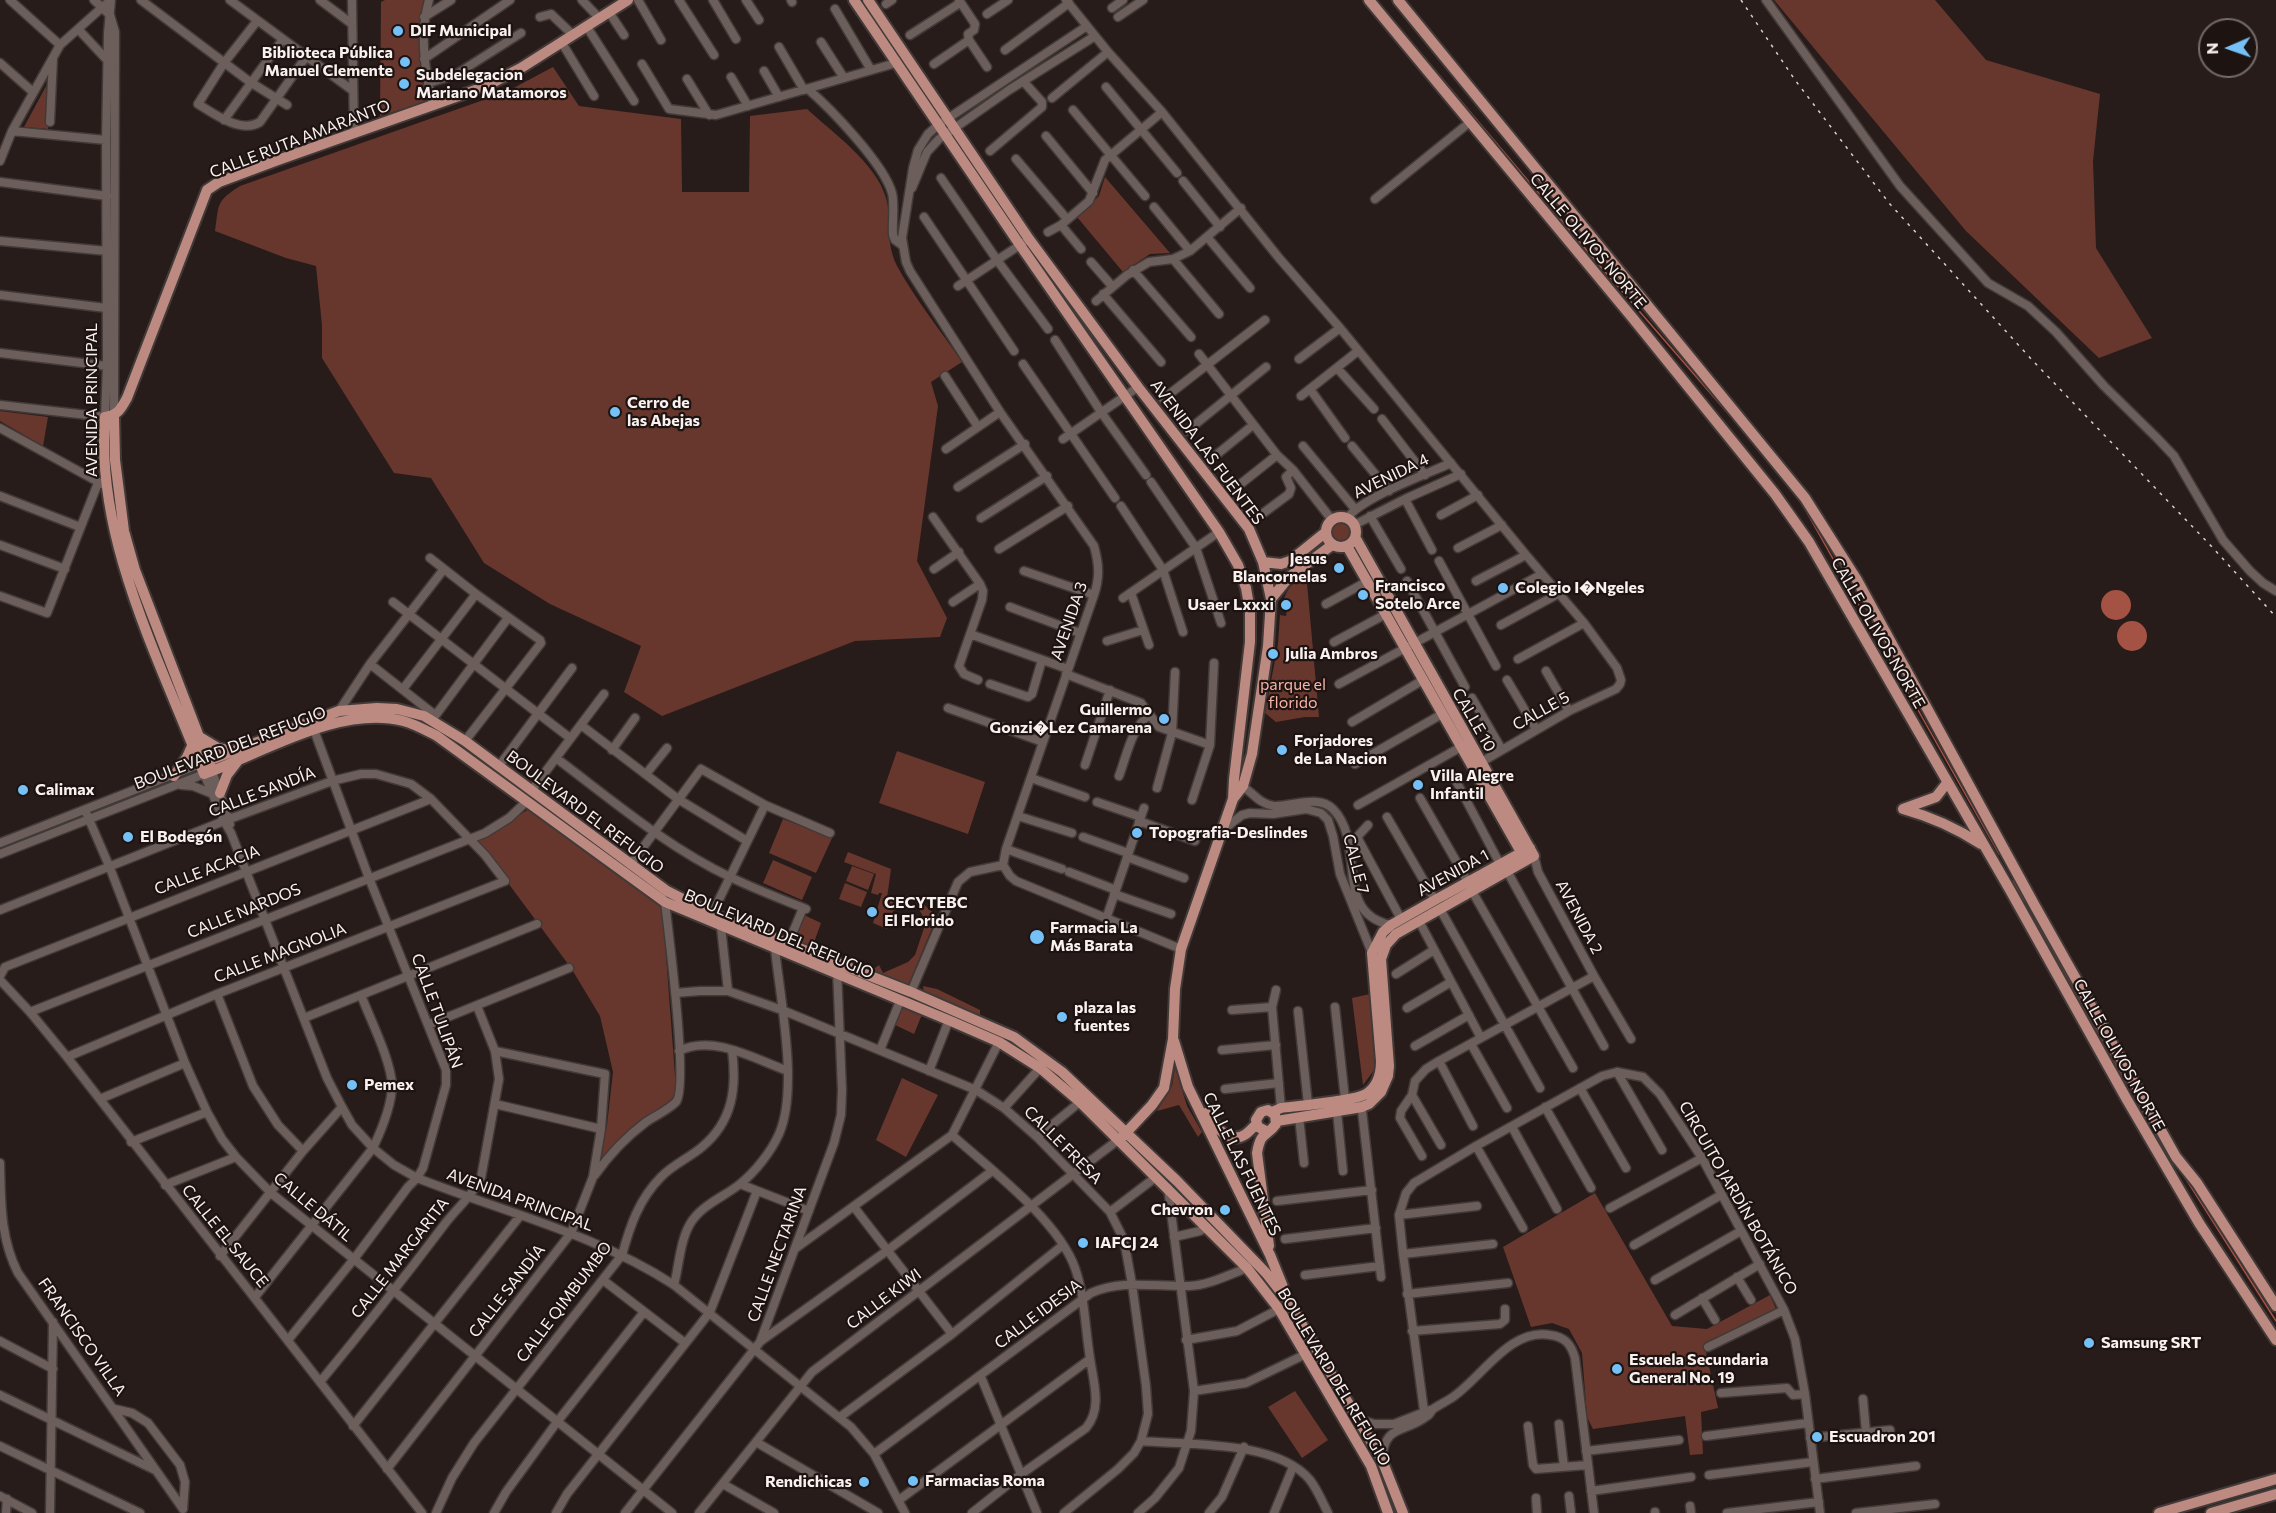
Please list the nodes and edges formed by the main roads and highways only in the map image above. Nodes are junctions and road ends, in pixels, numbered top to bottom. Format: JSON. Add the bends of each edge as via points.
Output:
{"nodes":[{"id":1,"x":854,"y":0,"type":"edge"},
{"id":2,"x":868,"y":0,"type":"edge"},
{"id":3,"x":1369,"y":0,"type":"edge"},
{"id":4,"x":1398,"y":0,"type":"edge"},
{"id":5,"x":626,"y":1,"type":"edge"},
{"id":6,"x":946,"y":127,"type":"junction"},
{"id":7,"x":1025,"y":242,"type":"junction"},
{"id":8,"x":1646,"y":306,"type":"junction"},
{"id":9,"x":1634,"y":318,"type":"junction"},
{"id":10,"x":1675,"y":340,"type":"junction"},
{"id":11,"x":1660,"y":350,"type":"junction"},
{"id":12,"x":110,"y":417,"type":"junction"},
{"id":13,"x":1352,"y":527,"type":"junction"},
{"id":14,"x":1326,"y":532,"type":"junction"},
{"id":15,"x":1332,"y":545,"type":"junction"},
{"id":16,"x":1347,"y":546,"type":"junction"},
{"id":17,"x":1263,"y":562,"type":"junction"},
{"id":18,"x":1271,"y":599,"type":"junction"},
{"id":19,"x":1410,"y":646,"type":"junction"},
{"id":20,"x":159,"y":649,"type":"junction"},
{"id":21,"x":195,"y":741,"type":"junction"},
{"id":22,"x":235,"y":756,"type":"junction"},
{"id":23,"x":1477,"y":765,"type":"junction"},
{"id":24,"x":206,"y":767,"type":"joint"},
{"id":25,"x":176,"y":781,"type":"road end"},
{"id":26,"x":1947,"y":783,"type":"junction"},
{"id":27,"x":1239,"y":785,"type":"junction"},
{"id":28,"x":216,"y":794,"type":"road end"},
{"id":29,"x":1984,"y":846,"type":"junction"},
{"id":30,"x":1528,"y":854,"type":"joint"},
{"id":31,"x":1442,"y":902,"type":"junction"},
{"id":32,"x":1396,"y":926,"type":"junction"},
{"id":33,"x":837,"y":968,"type":"junction"},
{"id":34,"x":999,"y":1036,"type":"junction"},
{"id":35,"x":1173,"y":1039,"type":"junction"},
{"id":36,"x":1188,"y":1087,"type":"junction"},
{"id":37,"x":1361,"y":1102,"type":"junction"},
{"id":38,"x":1277,"y":1113,"type":"junction"},
{"id":39,"x":1257,"y":1124,"type":"junction"},
{"id":40,"x":1266,"y":1131,"type":"junction"},
{"id":41,"x":1127,"y":1132,"type":"junction"},
{"id":42,"x":1118,"y":1140,"type":"junction"},
{"id":43,"x":1209,"y":1222,"type":"junction"},
{"id":44,"x":1270,"y":1255,"type":"junction"},
{"id":45,"x":1288,"y":1301,"type":"junction"},
{"id":46,"x":2276,"y":1306,"type":"edge"},
{"id":47,"x":2276,"y":1340,"type":"edge"},
{"id":48,"x":2276,"y":1479,"type":"edge"},
{"id":49,"x":2276,"y":1494,"type":"edge"},
{"id":50,"x":1388,"y":1513,"type":"edge"},
{"id":51,"x":1403,"y":1513,"type":"edge"},
{"id":52,"x":2159,"y":1513,"type":"edge"},
{"id":53,"x":2211,"y":1513,"type":"edge"}],
"edges":[{"from":1,"to":6,"type":"main road","name":"AVENIDA LAS FUENTES"},
{"from":2,"to":6,"type":"main road","name":"AVENIDA LAS FUENTES"},
{"from":3,"to":9,"type":"main road","name":"CALLE OLIVOS NORTE"},
{"from":4,"to":8,"type":"main road","name":"CALLE OLIVOS NORTE"},
{"from":5,"to":12,"type":"main road","name":"CALLE RUTA AMARANTO","via":[[484,87],[219,182],[207,190],[127,398]]},
{"from":6,"to":7,"type":"main road","name":"AVENIDA LAS FUENTES"},
{"from":7,"to":17,"type":"main road","name":"AVENIDA LAS FUENTES","via":[[1249,529]]},
{"from":7,"to":27,"type":"main road","name":"AVENIDA LAS FUENTES","via":[[1238,565],[1250,611]]},
{"from":8,"to":9,"type":"main road","via":[[1645,321]]},
{"from":8,"to":10,"type":"main road","name":"CALLE OLIVOS NORTE"},
{"from":9,"to":11,"type":"main road","name":"CALLE OLIVOS NORTE"},
{"from":10,"to":11,"type":"main road","via":[[1663,341]]},
{"from":10,"to":46,"type":"main road","name":"CALLE OLIVOS NORTE","via":[[1805,498],[1857,580],[2176,1158],[2197,1183]]},
{"from":11,"to":26,"type":"main road","name":"CALLE OLIVOS NORTE","via":[[1809,542]]},
{"from":12,"to":20,"type":"main road","name":"AVENIDA PRINCIPAL","via":[[124,531]]},
{"from":12,"to":20,"type":"main road","name":"AVENIDA PRINCIPAL","via":[[103,439],[103,485],[124,570]]},
{"from":13,"to":14,"type":"main road","via":[[1342,517],[1332,520]]},
{"from":13,"to":16,"type":"main road"},
{"from":13,"to":19,"type":"main road","name":"CALLE 10"},
{"from":14,"to":15,"type":"main road"},
{"from":14,"to":17,"type":"main road","via":[[1290,561]]},
{"from":15,"to":16,"type":"main road"},
{"from":15,"to":18,"type":"main road","via":[[1289,577]]},
{"from":16,"to":19,"type":"main road","name":"CALLE 10","via":[[1386,614]]},
{"from":17,"to":18,"type":"main road","name":"AVENIDA LAS FUENTES"},
{"from":18,"to":27,"type":"main road","name":"AVENIDA LAS FUENTES","via":[[1267,657],[1252,754]]},
{"from":19,"to":23,"type":"main road","name":"CALLE 10"},
{"from":19,"to":23,"type":"main road","name":"CALLE 10","via":[[1442,714],[1461,747]]},
{"from":20,"to":21,"type":"main road","name":"AVENIDA PRINCIPAL"},
{"from":21,"to":22,"type":"main road"},
{"from":21,"to":24,"type":"main road","name":"AVENIDA PRINCIPAL"},
{"from":21,"to":25,"type":"main road"},
{"from":22,"to":24,"type":"main road","name":"BOULEVARD EL REFUGIO"},
{"from":22,"to":28,"type":"main road"},
{"from":22,"to":33,"type":"main road","name":"BOULEVARD DEL REFUGIO","via":[[352,719],[404,721],[438,736],[665,902],[775,949]]},
{"from":22,"to":33,"type":"main road","name":"BOULEVARD EL REFUGIO","via":[[339,711],[397,709],[434,718],[667,891]]},
{"from":23,"to":30,"type":"main road","name":"CALLE 10"},
{"from":26,"to":29,"type":"main road","name":"CALLE OLIVOS NORTE"},
{"from":26,"to":29,"type":"main road","via":[[1936,797],[1903,809],[1939,820]]},
{"from":27,"to":35,"type":"main road","name":"AVENIDA LAS FUENTES","via":[[1181,949]]},
{"from":29,"to":47,"type":"main road","name":"CALLE OLIVOS NORTE","via":[[2184,1198]]},
{"from":30,"to":31,"type":"main road","name":"AVENIDA 1"},
{"from":31,"to":32,"type":"main road","name":"AVENIDA 1"},
{"from":31,"to":32,"type":"main road","name":"AVENIDA 1","via":[[1419,921]]},
{"from":32,"to":37,"type":"main road","name":"CALLE 7","via":[[1377,954],[1388,1076],[1377,1098]]},
{"from":33,"to":34,"type":"main road","name":"BOULEVARD DEL REFUGIO","via":[[900,1000]]},
{"from":33,"to":34,"type":"main road","name":"BOULEVARD EL REFUGIO","via":[[911,992]]},
{"from":34,"to":41,"type":"main road","name":"BOULEVARD EL REFUGIO","via":[[1054,1064]]},
{"from":34,"to":42,"type":"main road","name":"BOULEVARD DEL REFUGIO","via":[[1080,1102]]},
{"from":35,"to":36,"type":"main road","name":"CALLE LAS FUENTES"},
{"from":35,"to":41,"type":"main road","via":[[1164,1088]]},
{"from":36,"to":39,"type":"main road","via":[[1217,1129],[1227,1135],[1244,1135]]},
{"from":36,"to":44,"type":"main road","name":"CALLE LAS FUENTES"},
{"from":37,"to":38,"type":"main road","via":[[1345,1099]]},
{"from":37,"to":38,"type":"main road","via":[[1337,1112],[1299,1117]]},
{"from":38,"to":39,"type":"main road","via":[[1260,1112]]},
{"from":38,"to":40,"type":"main road","via":[[1273,1129]]},
{"from":39,"to":40,"type":"main road"},
{"from":40,"to":44,"type":"main road","via":[[1259,1140],[1257,1153]]},
{"from":41,"to":42,"type":"main road"},
{"from":41,"to":43,"type":"main road","name":"BOULEVARD DEL REFUGIO"},
{"from":42,"to":43,"type":"main road","name":"BOULEVARD DEL REFUGIO","via":[[1177,1198],[1209,1217]]},
{"from":43,"to":45,"type":"main road","name":"BOULEVARD DEL REFUGIO","via":[[1266,1273]]},
{"from":43,"to":50,"type":"main road","name":"BOULEVARD DEL REFUGIO","via":[[1278,1309],[1306,1354],[1371,1466]]},
{"from":44,"to":45,"type":"main road","name":"CALLE LAS FUENTES"},
{"from":45,"to":51,"type":"main road","name":"BOULEVARD DEL REFUGIO","via":[[1382,1460]]},
{"from":48,"to":52,"type":"main road"},
{"from":49,"to":53,"type":"main road"}]}
